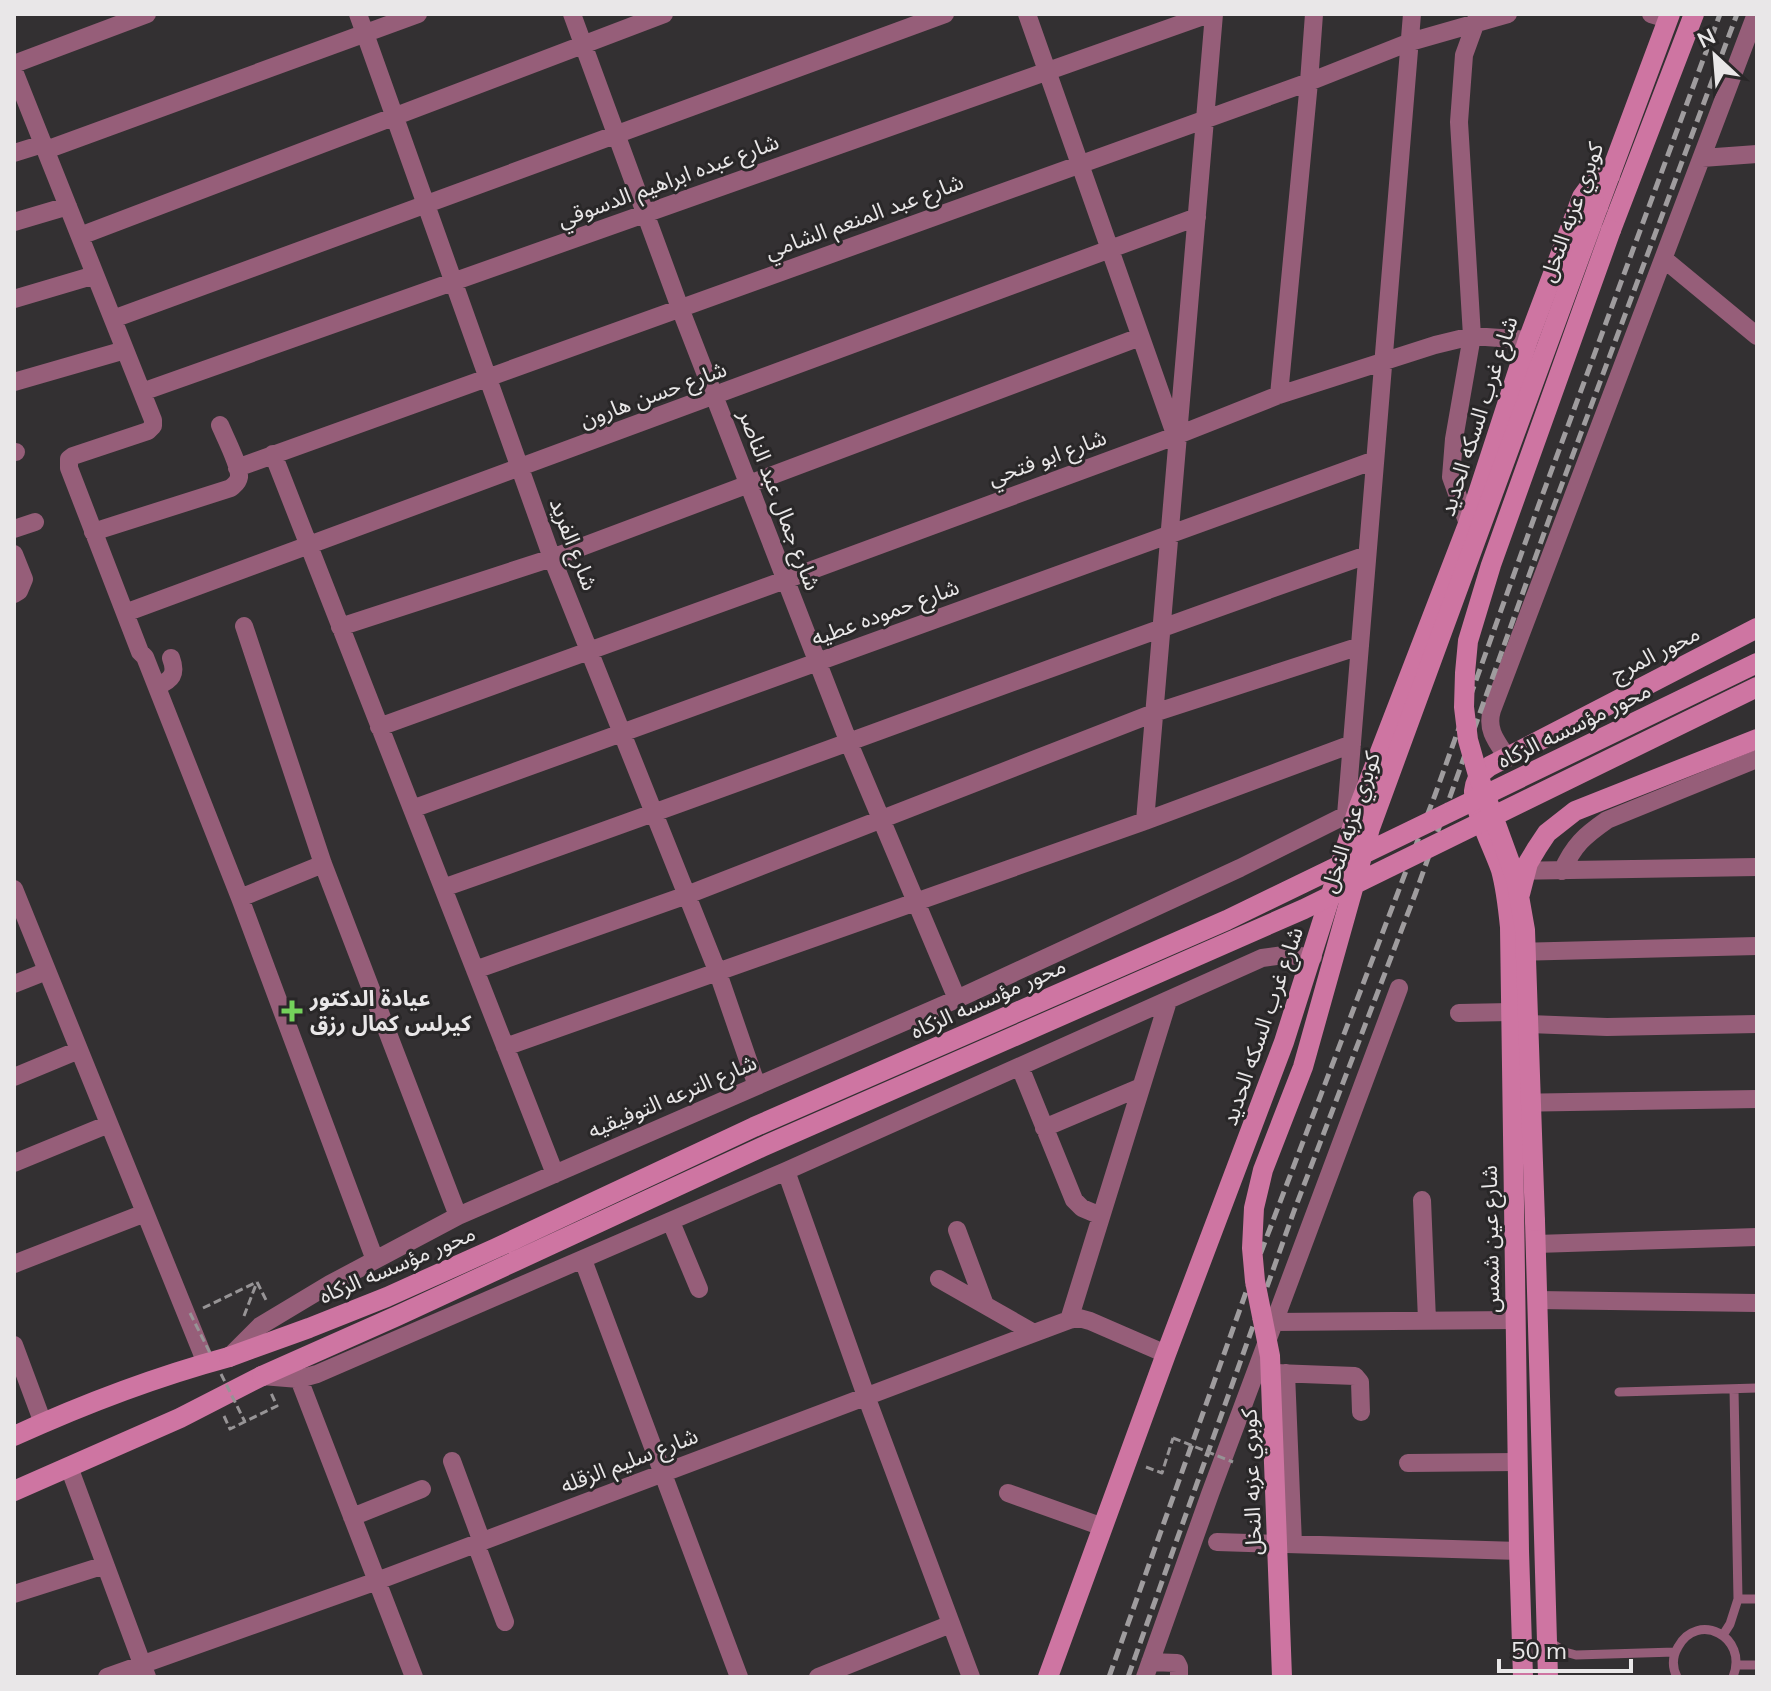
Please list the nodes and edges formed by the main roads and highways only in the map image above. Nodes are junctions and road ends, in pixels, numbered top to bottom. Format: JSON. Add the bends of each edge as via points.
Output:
{"nodes":[{"id":1,"x":1694,"y":14,"type":"edge"},
{"id":2,"x":1663,"y":16,"type":"edge"},
{"id":3,"x":1650,"y":98,"type":"junction"},
{"id":4,"x":1610,"y":176,"type":"junction"},
{"id":5,"x":1757,"y":628,"type":"edge"},
{"id":6,"x":1757,"y":663,"type":"edge"},
{"id":7,"x":1757,"y":687,"type":"edge"},
{"id":8,"x":1757,"y":739,"type":"edge"},
{"id":9,"x":1477,"y":806,"type":"joint"},
{"id":10,"x":1519,"y":898,"type":"junction"},
{"id":11,"x":1535,"y":1221,"type":"joint"},
{"id":12,"x":14,"y":1436,"type":"edge"},
{"id":13,"x":14,"y":1491,"type":"edge"},
{"id":14,"x":1048,"y":1677,"type":"edge"},
{"id":15,"x":1282,"y":1677,"type":"edge"},
{"id":16,"x":1523,"y":1677,"type":"edge"},
{"id":17,"x":1548,"y":1677,"type":"edge"}],
"edges":[{"from":1,"to":3,"type":"main road","name":"كوبري عزبه النخل"},
{"from":2,"to":3,"type":"main road","name":"كوبري عزبه النخل"},
{"from":3,"to":4,"type":"main road","name":"كوبري عزبه النخل"},
{"from":3,"to":10,"type":"main road","name":"كوبري عزبه النخل","bridge":true,"via":[[1611,230],[1468,641],[1468,740]]},
{"from":4,"to":14,"type":"main road","name":"شارع غرب السكه الحديد","via":[[1593,182],[1582,197],[1528,340],[1468,524],[1352,812],[1284,1042]]},
{"from":4,"to":15,"type":"main road","name":"كوبري عزبه النخل","bridge":true,"via":[[1370,828],[1303,1067],[1254,1208],[1255,1281],[1270,1356]]},
{"from":5,"to":9,"type":"main road","name":"محور المرج","via":[[1490,766],[1474,791]]},
{"from":6,"to":12,"type":"main road","name":"محور مؤسسه الزكاه","bridge":true,"via":[[1295,889],[754,1127],[387,1297],[269,1343],[107,1396]]},
{"from":7,"to":13,"type":"main road","name":"محور مؤسسه الزكاه","bridge":true,"via":[[1291,915],[762,1147]]},
{"from":8,"to":10,"type":"main road","bridge":true,"via":[[1575,811],[1537,848]]},
{"from":9,"to":16,"type":"main road","name":"شارع عين شمس","via":[[1501,871],[1510,952]]},
{"from":10,"to":11,"type":"main road","name":"كوبري عزبه النخل","bridge":true,"via":[[1527,956]]},
{"from":11,"to":17,"type":"main road","name":"شارع عين شمس"}]}
